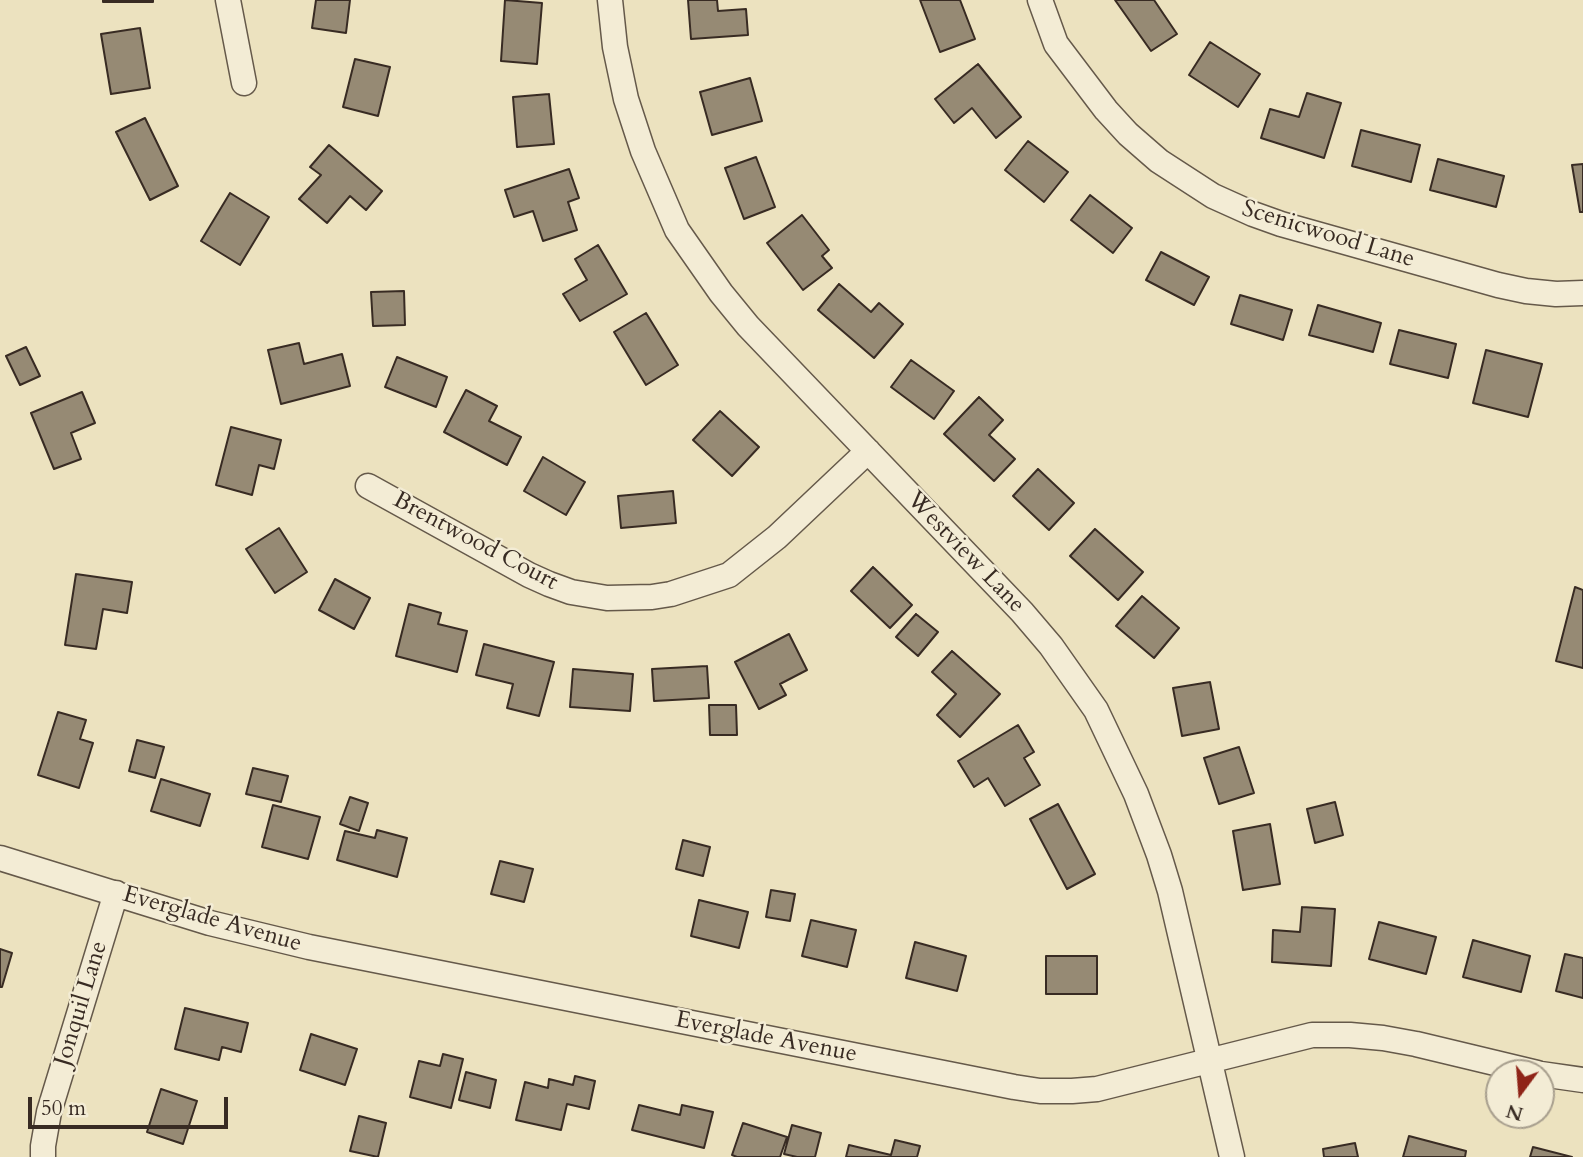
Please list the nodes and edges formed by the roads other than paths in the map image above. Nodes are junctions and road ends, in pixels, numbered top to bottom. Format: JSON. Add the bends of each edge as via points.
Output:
{"nodes":[{"id":1,"x":228,"y":0,"type":"edge"},
{"id":2,"x":610,"y":0,"type":"edge"},
{"id":3,"x":1040,"y":0,"type":"edge"},
{"id":4,"x":244,"y":83,"type":"dead end"},
{"id":5,"x":1583,"y":293,"type":"edge"},
{"id":6,"x":868,"y":451,"type":"junction"},
{"id":7,"x":368,"y":486,"type":"dead end"},
{"id":8,"x":0,"y":859,"type":"edge"},
{"id":9,"x":116,"y":893,"type":"junction"},
{"id":10,"x":1485,"y":1060,"type":"edge"},
{"id":11,"x":1209,"y":1061,"type":"junction"},
{"id":12,"x":1555,"y":1076,"type":"edge"},
{"id":13,"x":1583,"y":1080,"type":"edge"},
{"id":14,"x":43,"y":1157,"type":"edge"},
{"id":15,"x":1232,"y":1157,"type":"edge"}],
"edges":[{"from":1,"to":4,"type":"street"},
{"from":2,"to":6,"type":"street","name":"Westview Lane","via":[[626,99],[677,230],[748,326]]},
{"from":3,"to":5,"type":"street","name":"Scenicwood Lane","via":[[1056,44],[1106,110],[1159,161],[1213,196],[1281,224],[1497,285]]},
{"from":6,"to":7,"type":"street","name":"Brentwood Court","via":[[778,537],[729,575],[652,597],[607,598],[549,584]]},
{"from":6,"to":11,"type":"street","name":"Westview Lane","via":[[1022,612],[1096,709],[1136,794],[1170,891]]},
{"from":8,"to":9,"type":"street","name":"Everglade Avenue"},
{"from":9,"to":11,"type":"street","name":"Everglade Avenue","via":[[210,923],[309,947],[1040,1091],[1097,1089]]},
{"from":9,"to":14,"type":"street","name":"Jonquil Lane","via":[[49,1112]]},
{"from":10,"to":11,"type":"street","name":"Everglade Avenue","via":[[1383,1038],[1312,1035]]},
{"from":11,"to":15,"type":"street","name":"Westview Lane"},
{"from":12,"to":13,"type":"street","name":"Everglade Avenue"}]}
